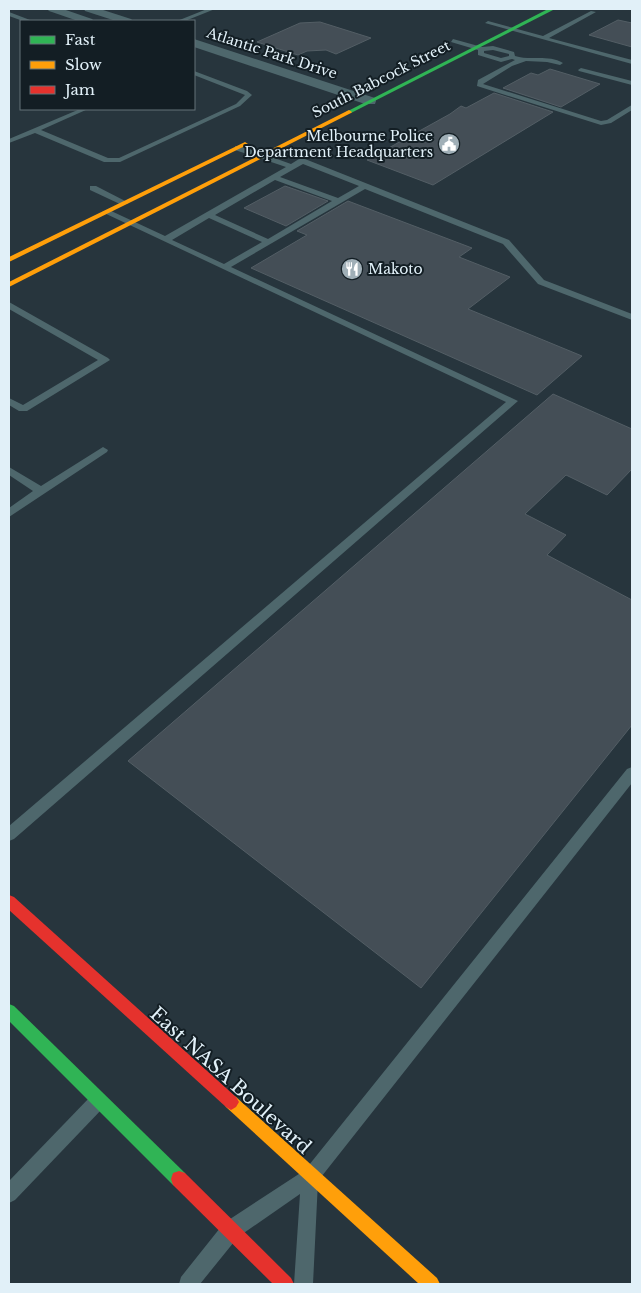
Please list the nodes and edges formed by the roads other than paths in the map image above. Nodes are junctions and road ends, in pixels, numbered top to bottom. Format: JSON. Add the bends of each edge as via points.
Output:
{"nodes":[{"id":1,"x":24,"y":9,"type":"edge"},
{"id":2,"x":53,"y":9,"type":"edge"},
{"id":3,"x":89,"y":9,"type":"edge"},
{"id":4,"x":212,"y":9,"type":"edge"},
{"id":5,"x":552,"y":9,"type":"edge"},
{"id":6,"x":593,"y":12,"type":"dead end"},
{"id":7,"x":9,"y":14,"type":"edge"},
{"id":8,"x":502,"y":16,"type":"dead end"},
{"id":9,"x":25,"y":20,"type":"edge"},
{"id":10,"x":85,"y":20,"type":"edge"},
{"id":11,"x":124,"y":20,"type":"edge"},
{"id":12,"x":183,"y":20,"type":"edge"},
{"id":13,"x":479,"y":27,"type":"junction"},
{"id":14,"x":512,"y":29,"type":"junction"},
{"id":15,"x":544,"y":38,"type":"junction"},
{"id":16,"x":195,"y":43,"type":"edge"},
{"id":17,"x":449,"y":43,"type":"joint"},
{"id":18,"x":479,"y":48,"type":"junction"},
{"id":19,"x":521,"y":60,"type":"junction"},
{"id":20,"x":632,"y":62,"type":"edge"},
{"id":21,"x":560,"y":64,"type":"dead end"},
{"id":22,"x":581,"y":70,"type":"dead end"},
{"id":23,"x":195,"y":73,"type":"edge"},
{"id":24,"x":632,"y":83,"type":"edge"},
{"id":25,"x":365,"y":85,"type":"dead end"},
{"id":26,"x":347,"y":94,"type":"junction"},
{"id":27,"x":370,"y":101,"type":"junction"},
{"id":28,"x":335,"y":103,"type":"joint"},
{"id":29,"x":632,"y":107,"type":"edge"},
{"id":30,"x":83,"y":110,"type":"edge"},
{"id":31,"x":350,"y":112,"type":"junction"},
{"id":32,"x":34,"y":130,"type":"junction"},
{"id":33,"x":254,"y":140,"type":"dead end"},
{"id":34,"x":9,"y":141,"type":"edge"},
{"id":35,"x":238,"y":148,"type":"junction"},
{"id":36,"x":263,"y":156,"type":"junction"},
{"id":37,"x":292,"y":167,"type":"junction"},
{"id":38,"x":274,"y":177,"type":"junction"},
{"id":39,"x":366,"y":186,"type":"junction"},
{"id":40,"x":93,"y":188,"type":"dead end"},
{"id":41,"x":339,"y":201,"type":"junction"},
{"id":42,"x":125,"y":203,"type":"junction"},
{"id":43,"x":106,"y":212,"type":"junction"},
{"id":44,"x":208,"y":215,"type":"junction"},
{"id":45,"x":131,"y":223,"type":"junction"},
{"id":46,"x":167,"y":239,"type":"junction"},
{"id":47,"x":269,"y":242,"type":"junction"},
{"id":48,"x":9,"y":260,"type":"edge"},
{"id":49,"x":225,"y":267,"type":"junction"},
{"id":50,"x":9,"y":285,"type":"edge"},
{"id":51,"x":9,"y":305,"type":"edge"},
{"id":52,"x":632,"y":317,"type":"edge"},
{"id":53,"x":9,"y":401,"type":"edge"},
{"id":54,"x":103,"y":450,"type":"dead end"},
{"id":55,"x":9,"y":470,"type":"edge"},
{"id":56,"x":42,"y":491,"type":"junction"},
{"id":57,"x":9,"y":513,"type":"edge"},
{"id":58,"x":632,"y":773,"type":"edge"},
{"id":59,"x":9,"y":835,"type":"edge"},
{"id":60,"x":9,"y":901,"type":"edge"},
{"id":61,"x":9,"y":1011,"type":"edge"},
{"id":62,"x":99,"y":1100,"type":"junction"},
{"id":63,"x":311,"y":1176,"type":"junction"},
{"id":64,"x":9,"y":1194,"type":"edge"},
{"id":65,"x":231,"y":1230,"type":"junction"},
{"id":66,"x":188,"y":1284,"type":"edge"},
{"id":67,"x":285,"y":1284,"type":"edge"},
{"id":68,"x":304,"y":1284,"type":"edge"},
{"id":69,"x":431,"y":1284,"type":"edge"}],
"edges":[{"from":1,"to":7,"type":"lane"},
{"from":2,"to":10,"type":"street"},
{"from":3,"to":11,"type":"street"},
{"from":4,"to":12,"type":"lane"},
{"from":5,"to":14,"type":"main road","name":"South Babcock Street"},
{"from":6,"to":15,"type":"lane"},
{"from":7,"to":9,"type":"lane"},
{"from":8,"to":13,"type":"main road","name":"South Babcock Street"},
{"from":13,"to":14,"type":"lane"},
{"from":13,"to":17,"type":"main road","name":"South Babcock Street"},
{"from":14,"to":15,"type":"lane"},
{"from":14,"to":18,"type":"main road","name":"South Babcock Street"},
{"from":15,"to":20,"type":"lane"},
{"from":16,"to":26,"type":"street","name":"Atlantic Park Drive"},
{"from":17,"to":18,"type":"lane"},
{"from":18,"to":19,"type":"lane","via":[[480,54],[501,60],[512,57]]},
{"from":18,"to":27,"type":"main road","name":"South Babcock Street"},
{"from":19,"to":21,"type":"lane","via":[[543,58]]},
{"from":19,"to":29,"type":"lane","via":[[480,81],[479,85],[601,123],[609,122]]},
{"from":22,"to":24,"type":"lane"},
{"from":23,"to":32,"type":"lane","via":[[249,95],[238,105],[120,160],[107,160]]},
{"from":25,"to":26,"type":"main road","name":"South Babcock Street"},
{"from":26,"to":27,"type":"street","name":"Atlantic Park Drive"},
{"from":26,"to":28,"type":"main road","name":"South Babcock Street"},
{"from":27,"to":31,"type":"main road","name":"South Babcock Street"},
{"from":28,"to":31,"type":"street","name":"Atlantic Park Drive"},
{"from":30,"to":32,"type":"lane"},
{"from":31,"to":36,"type":"main road","name":"South Babcock Street"},
{"from":32,"to":34,"type":"lane"},
{"from":33,"to":35,"type":"main road"},
{"from":35,"to":36,"type":"lane"},
{"from":35,"to":42,"type":"main road"},
{"from":36,"to":37,"type":"lane"},
{"from":36,"to":45,"type":"main road","name":"South Babcock Street"},
{"from":37,"to":38,"type":"lane"},
{"from":37,"to":39,"type":"lane","via":[[302,161]]},
{"from":38,"to":41,"type":"lane"},
{"from":38,"to":44,"type":"lane"},
{"from":39,"to":41,"type":"lane"},
{"from":39,"to":52,"type":"lane","via":[[506,242],[541,282]]},
{"from":40,"to":42,"type":"lane"},
{"from":41,"to":47,"type":"lane"},
{"from":42,"to":43,"type":"main road"},
{"from":43,"to":45,"type":"lane"},
{"from":43,"to":48,"type":"main road"},
{"from":44,"to":46,"type":"lane"},
{"from":44,"to":47,"type":"lane"},
{"from":45,"to":46,"type":"lane"},
{"from":45,"to":50,"type":"main road","name":"South Babcock Street"},
{"from":46,"to":49,"type":"lane"},
{"from":47,"to":49,"type":"lane"},
{"from":49,"to":59,"type":"lane","via":[[513,401]]},
{"from":51,"to":53,"type":"lane","via":[[105,360],[23,409]]},
{"from":54,"to":56,"type":"lane"},
{"from":55,"to":56,"type":"lane"},
{"from":56,"to":57,"type":"lane"},
{"from":58,"to":63,"type":"lane"},
{"from":60,"to":63,"type":"main road","name":"East NASA Boulevard"},
{"from":61,"to":62,"type":"main road"},
{"from":62,"to":64,"type":"lane"},
{"from":62,"to":65,"type":"main road"},
{"from":63,"to":65,"type":"lane"},
{"from":63,"to":68,"type":"lane"},
{"from":63,"to":69,"type":"main road","name":"East NASA Boulevard"},
{"from":65,"to":66,"type":"lane"},
{"from":65,"to":67,"type":"main road"}]}
